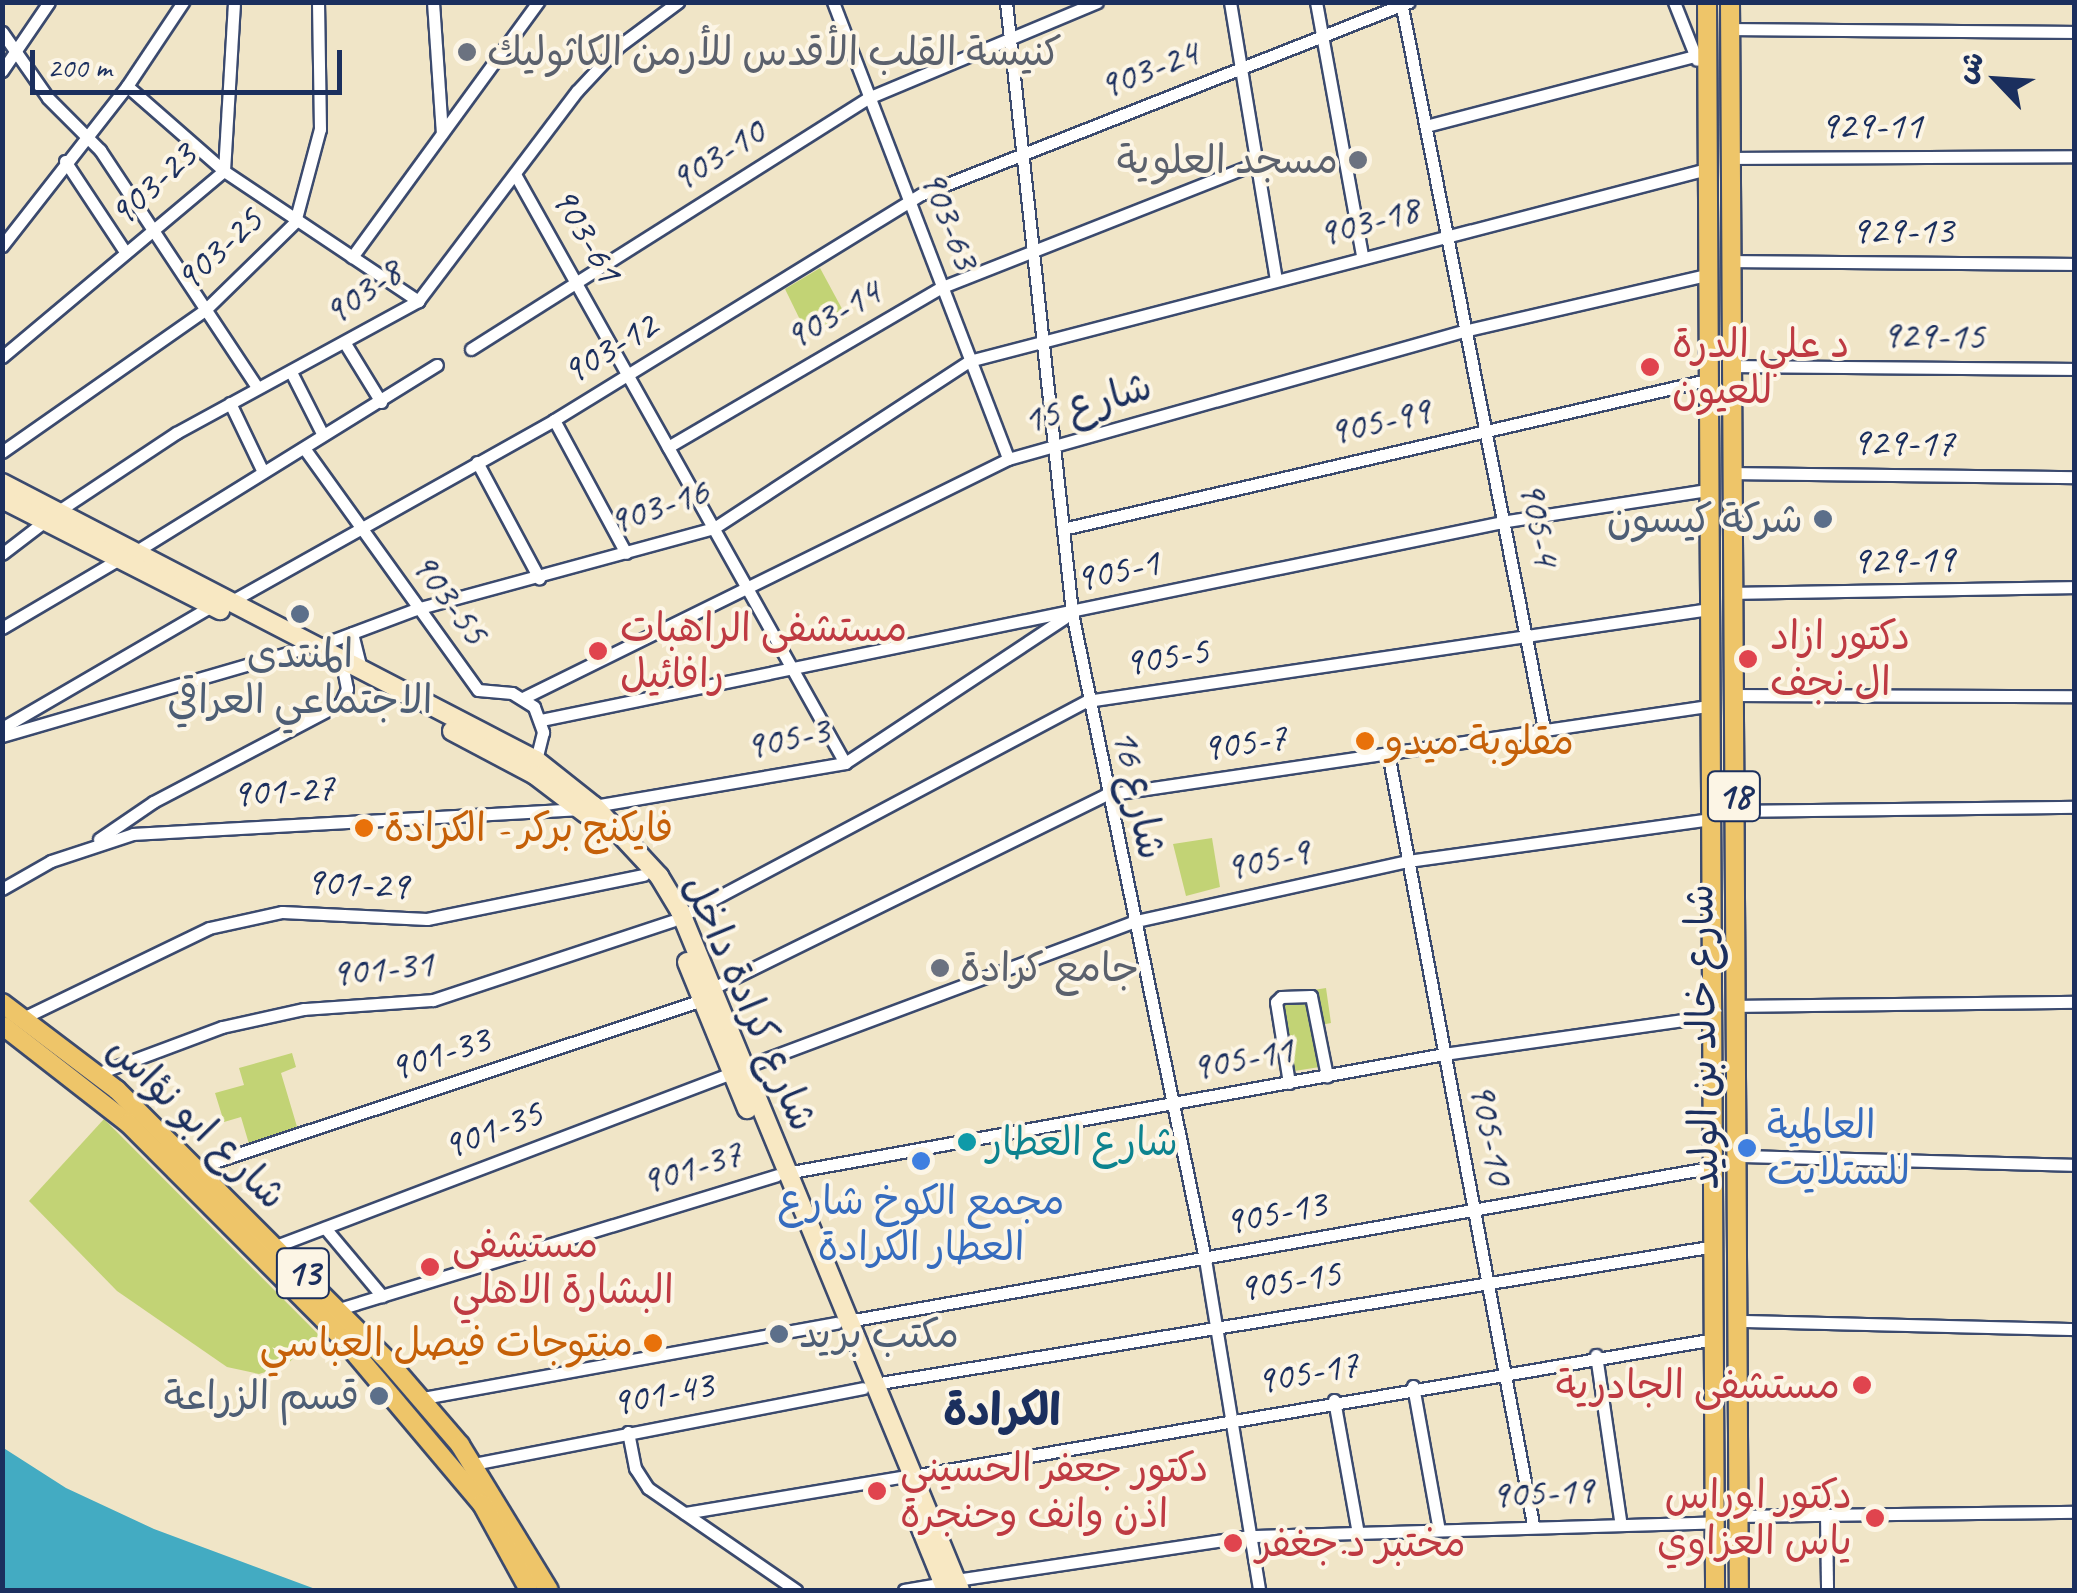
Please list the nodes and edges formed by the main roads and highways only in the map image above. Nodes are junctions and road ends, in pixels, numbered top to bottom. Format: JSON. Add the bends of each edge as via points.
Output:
{"nodes":[{"id":1,"x":1707,"y":2,"type":"edge"},
{"id":2,"x":1730,"y":2,"type":"edge"},
{"id":3,"x":2,"y":484,"type":"edge"},
{"id":4,"x":2,"y":499,"type":"edge"},
{"id":5,"x":51,"y":517,"type":"junction"},
{"id":6,"x":307,"y":648,"type":"junction"},
{"id":7,"x":587,"y":807,"type":"junction"},
{"id":8,"x":677,"y":919,"type":"junction"},
{"id":9,"x":2,"y":1003,"type":"edge"},
{"id":10,"x":2,"y":1024,"type":"edge"},
{"id":11,"x":482,"y":1492,"type":"junction"},
{"id":12,"x":952,"y":1586,"type":"edge"},
{"id":13,"x":529,"y":1590,"type":"edge"},
{"id":14,"x":549,"y":1590,"type":"edge"},
{"id":15,"x":1715,"y":1590,"type":"edge"},
{"id":16,"x":1739,"y":1590,"type":"edge"}],
"edges":[{"from":1,"to":15,"type":"main road","name":"شارع خالد بن الوليد","number":"18"},
{"from":2,"to":16,"type":"main road","name":"شارع خالد بن الوليد","number":"18"},
{"from":3,"to":5,"type":"main road","name":"شارع كرادة داخل"},
{"from":4,"to":5,"type":"main road","name":"شارع كرادة داخل"},
{"from":5,"to":6,"type":"main road","name":"شارع كرادة داخل"},
{"from":6,"to":7,"type":"main road","name":"شارع كرادة داخل"},
{"from":6,"to":7,"type":"main road","name":"شارع كرادة داخل","via":[[536,760]]},
{"from":7,"to":8,"type":"main road","name":"شارع كرادة داخل"},
{"from":7,"to":8,"type":"main road","name":"شارع كرادة داخل","via":[[659,876]]},
{"from":8,"to":12,"type":"main road","name":"شارع كرادة داخل"},
{"from":9,"to":11,"type":"main road","name":"شارع ابو نؤاس","number":"13","via":[[98,1073],[340,1309],[422,1398],[473,1464]]},
{"from":10,"to":11,"type":"main road","name":"شارع ابو نؤاس","number":"13","via":[[96,1094],[241,1232]]},
{"from":11,"to":13,"type":"main road","name":"شارع ابو نؤاس","number":"13"},
{"from":11,"to":14,"type":"main road","name":"شارع ابو نؤاس","number":"13"}]}
